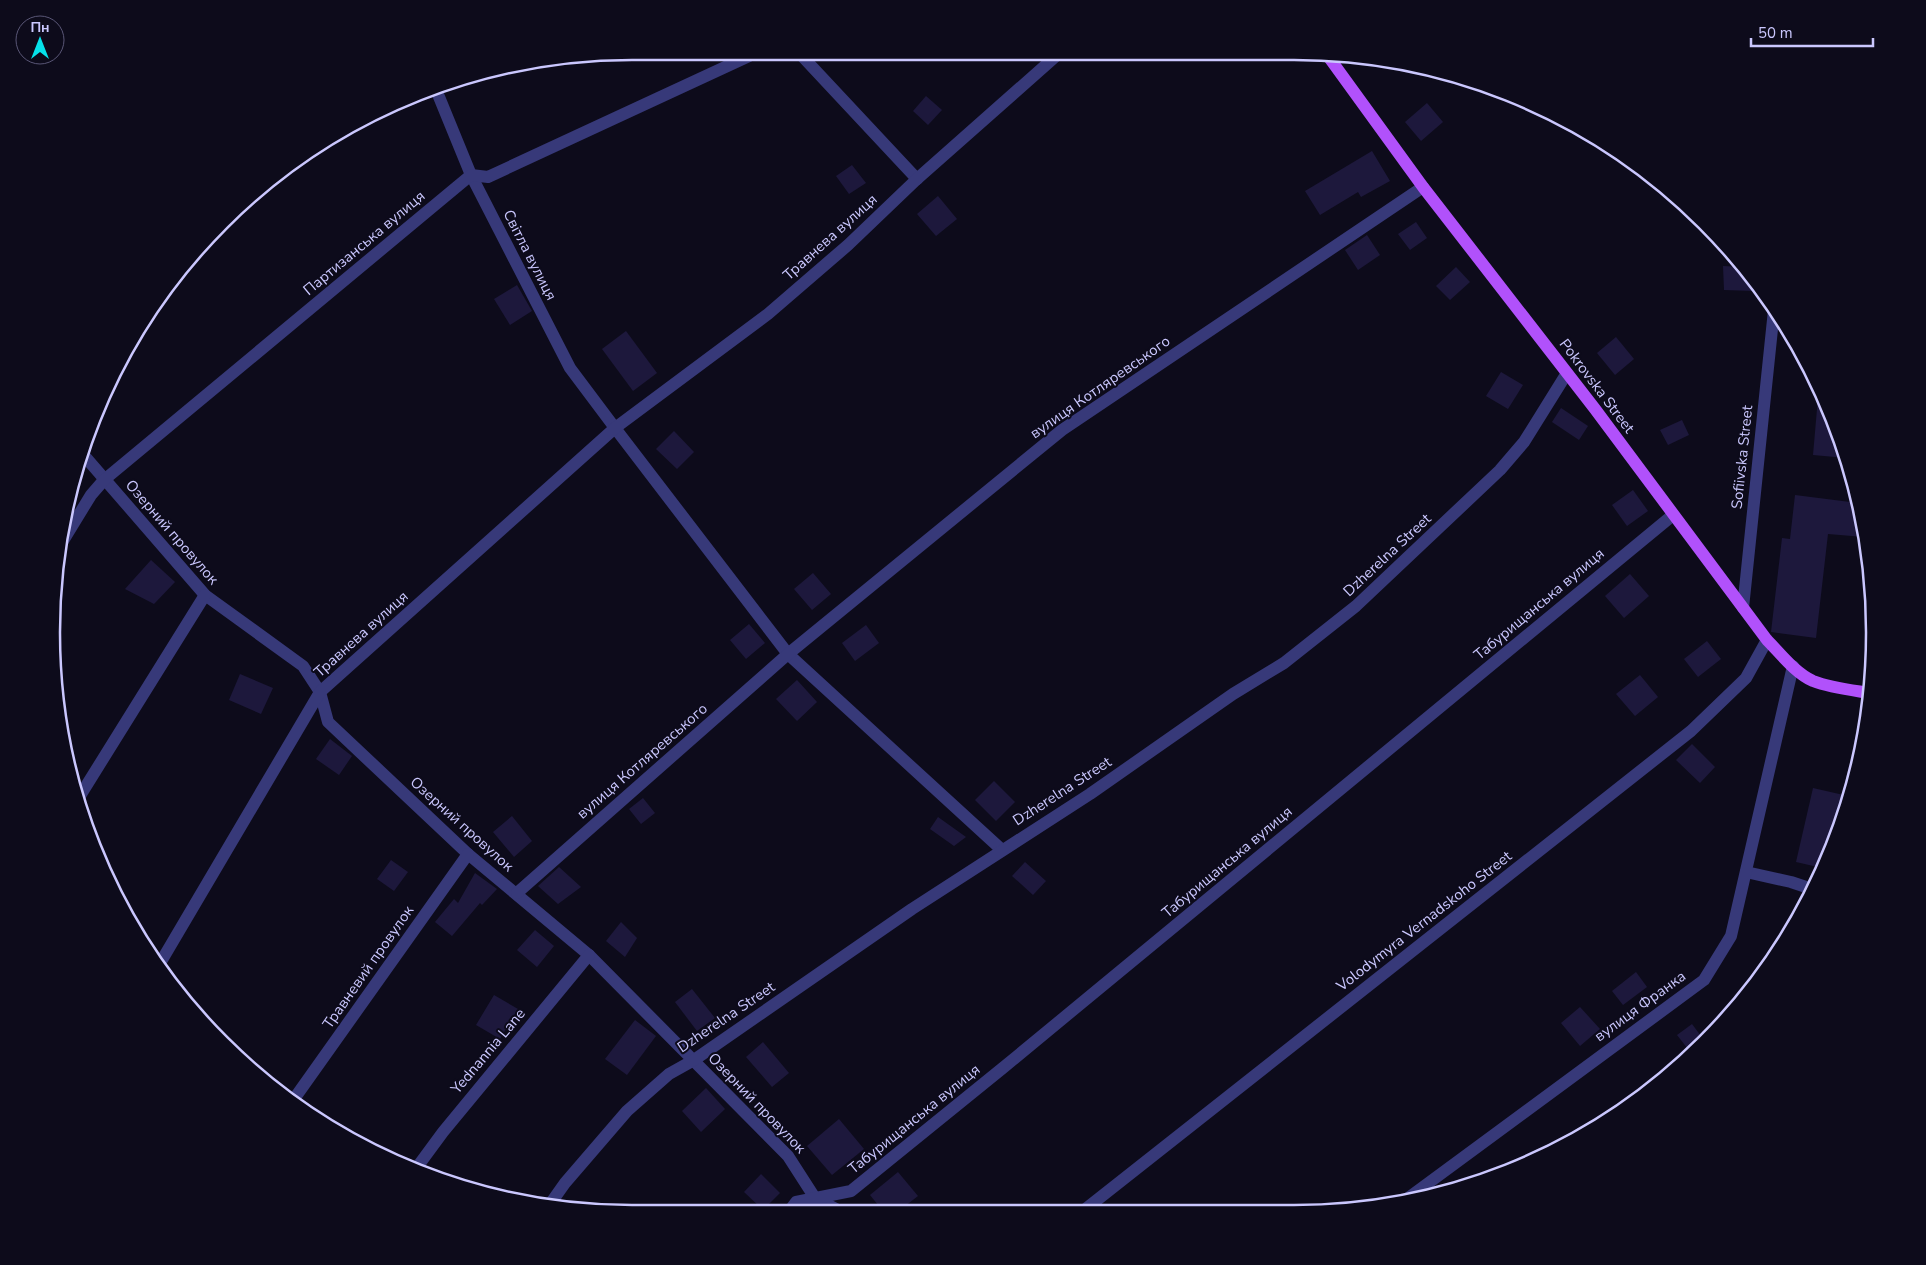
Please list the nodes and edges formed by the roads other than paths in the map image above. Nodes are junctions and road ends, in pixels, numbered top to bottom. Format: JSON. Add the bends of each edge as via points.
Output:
{"nodes":[{"id":1,"x":740,"y":60,"type":"edge"},
{"id":2,"x":806,"y":60,"type":"edge"},
{"id":3,"x":1051,"y":60,"type":"edge"},
{"id":4,"x":1332,"y":61,"type":"edge"},
{"id":5,"x":438,"y":94,"type":"edge"},
{"id":6,"x":471,"y":175,"type":"junction"},
{"id":7,"x":917,"y":179,"type":"junction"},
{"id":8,"x":1423,"y":187,"type":"junction"},
{"id":9,"x":1773,"y":319,"type":"edge"},
{"id":10,"x":1566,"y":373,"type":"junction"},
{"id":11,"x":615,"y":428,"type":"junction"},
{"id":12,"x":87,"y":459,"type":"edge"},
{"id":13,"x":104,"y":480,"type":"junction"},
{"id":14,"x":1673,"y":515,"type":"junction"},
{"id":15,"x":70,"y":530,"type":"edge"},
{"id":16,"x":205,"y":595,"type":"junction"},
{"id":17,"x":1743,"y":608,"type":"junction"},
{"id":18,"x":1766,"y":640,"type":"junction"},
{"id":19,"x":788,"y":654,"type":"junction"},
{"id":20,"x":1793,"y":666,"type":"junction"},
{"id":21,"x":320,"y":692,"type":"junction"},
{"id":22,"x":1863,"y":692,"type":"edge"},
{"id":23,"x":83,"y":791,"type":"edge"},
{"id":24,"x":1002,"y":850,"type":"junction"},
{"id":25,"x":468,"y":854,"type":"junction"},
{"id":26,"x":1746,"y":872,"type":"junction"},
{"id":27,"x":1806,"y":887,"type":"edge"},
{"id":28,"x":517,"y":893,"type":"junction"},
{"id":29,"x":589,"y":955,"type":"junction"},
{"id":30,"x":162,"y":960,"type":"edge"},
{"id":31,"x":694,"y":1060,"type":"junction"},
{"id":32,"x":296,"y":1096,"type":"edge"},
{"id":33,"x":420,"y":1164,"type":"edge"},
{"id":34,"x":1418,"y":1191,"type":"edge"},
{"id":35,"x":815,"y":1198,"type":"junction"},
{"id":36,"x":553,"y":1199,"type":"edge"},
{"id":37,"x":794,"y":1205,"type":"edge"},
{"id":38,"x":828,"y":1205,"type":"edge"},
{"id":39,"x":1091,"y":1205,"type":"edge"}],
"edges":[{"from":1,"to":6,"type":"street","via":[[488,177]]},
{"from":2,"to":7,"type":"street"},
{"from":3,"to":7,"type":"street","name":"Травнева вулиця"},
{"from":4,"to":8,"type":"main road","name":"Pokrovska Street"},
{"from":5,"to":6,"type":"street","name":"Світла вулиця"},
{"from":6,"to":11,"type":"street","name":"Світла вулиця","via":[[570,368]]},
{"from":6,"to":13,"type":"street","name":"Партизанська вулиця"},
{"from":7,"to":11,"type":"street","name":"Травнева вулиця","via":[[848,245],[768,314]]},
{"from":8,"to":10,"type":"main road","name":"Pokrovska Street"},
{"from":8,"to":19,"type":"street","name":"вулиця Котляревського","via":[[1062,430]]},
{"from":9,"to":17,"type":"street","name":"Sofiivska Street"},
{"from":10,"to":14,"type":"main road","name":"Pokrovska Street"},
{"from":10,"to":24,"type":"street","name":"Dzherelna Street","via":[[1524,442],[1500,470],[1356,606],[1284,663]]},
{"from":11,"to":19,"type":"street"},
{"from":11,"to":21,"type":"street","name":"Травнева вулиця"},
{"from":12,"to":13,"type":"street","name":"Озерний провулок"},
{"from":13,"to":15,"type":"street","name":"Партизанська вулиця"},
{"from":13,"to":16,"type":"street","name":"Озерний провулок"},
{"from":14,"to":17,"type":"main road","name":"Pokrovska Street"},
{"from":14,"to":35,"type":"street","name":"Табурищанська вулиця","via":[[852,1191]]},
{"from":16,"to":21,"type":"street","name":"Озерний провулок","via":[[303,666]]},
{"from":16,"to":23,"type":"street"},
{"from":17,"to":18,"type":"main road","name":"Pokrovska Street"},
{"from":18,"to":20,"type":"main road","name":"Pokrovska Street"},
{"from":18,"to":39,"type":"street","name":"Volodymyra Vernadskoho Street","via":[[1746,678],[1691,730]]},
{"from":19,"to":24,"type":"street"},
{"from":19,"to":28,"type":"street","name":"вулиця Котляревського"},
{"from":20,"to":22,"type":"main road","name":"Pokrovska Street","via":[[1812,680]]},
{"from":20,"to":26,"type":"street","name":"вулиця Франка"},
{"from":21,"to":25,"type":"street","name":"Озерний провулок","via":[[328,722]]},
{"from":21,"to":30,"type":"street","name":"Травнева вулиця"},
{"from":24,"to":31,"type":"street","name":"Dzherelna Street"},
{"from":25,"to":28,"type":"street","name":"Озерний провулок"},
{"from":25,"to":32,"type":"street","name":"Травневий провулок"},
{"from":26,"to":27,"type":"street"},
{"from":26,"to":34,"type":"street","name":"вулиця Франка","via":[[1730,936],[1704,980]]},
{"from":28,"to":29,"type":"street","name":"Озерний провулок"},
{"from":29,"to":31,"type":"street","name":"Озерний провулок"},
{"from":29,"to":33,"type":"street","name":"Yednannia Lane"},
{"from":31,"to":35,"type":"street","name":"Озерний провулок","via":[[788,1156]]},
{"from":31,"to":36,"type":"street","name":"Dzherelna Street","via":[[669,1074],[627,1112]]},
{"from":35,"to":37,"type":"street","name":"Табурищанська вулиця"},
{"from":35,"to":38,"type":"street","name":"Озерний провулок"}]}
